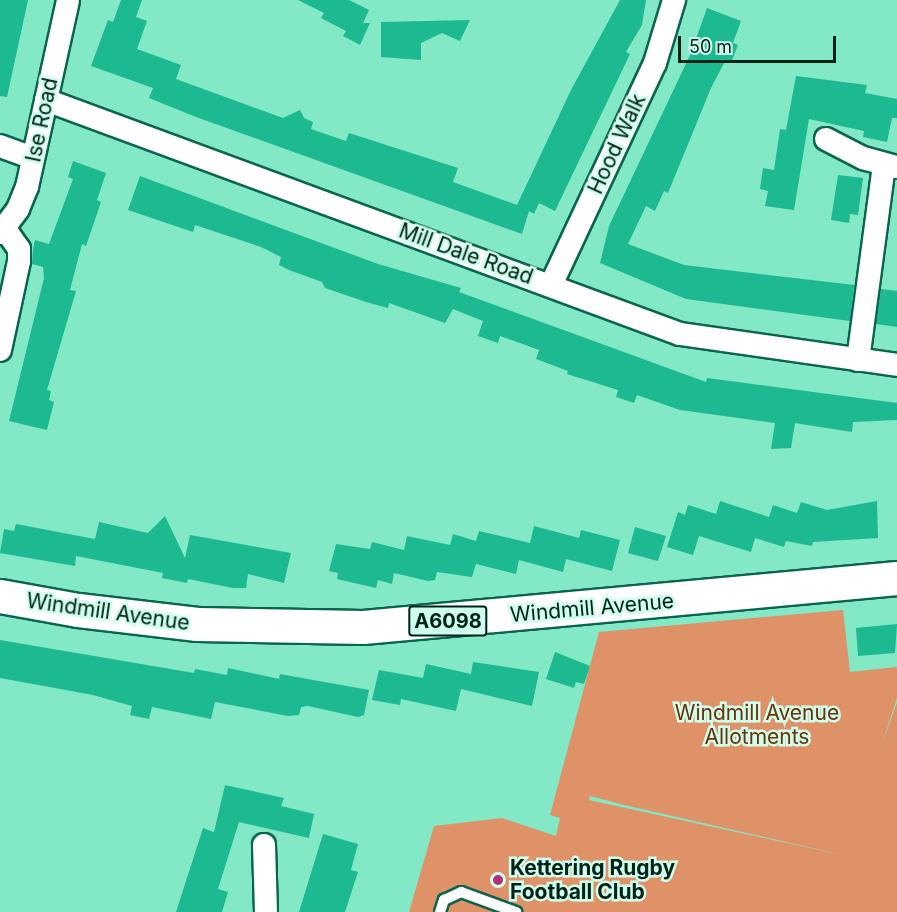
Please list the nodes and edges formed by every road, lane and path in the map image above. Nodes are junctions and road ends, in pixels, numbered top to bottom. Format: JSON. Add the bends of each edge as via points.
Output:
{"nodes":[{"id":1,"x":68,"y":0,"type":"edge"},
{"id":2,"x":674,"y":0,"type":"edge"},
{"id":3,"x":46,"y":100,"type":"junction"},
{"id":4,"x":826,"y":139,"type":"dead end"},
{"id":5,"x":0,"y":146,"type":"edge"},
{"id":6,"x":33,"y":158,"type":"junction"},
{"id":7,"x":891,"y":166,"type":"edge"},
{"id":8,"x":2,"y":231,"type":"edge"},
{"id":9,"x":551,"y":285,"type":"junction"},
{"id":10,"x":0,"y":350,"type":"edge"},
{"id":11,"x":858,"y":360,"type":"junction"},
{"id":12,"x":897,"y":365,"type":"edge"},
{"id":13,"x":897,"y":578,"type":"edge"},
{"id":14,"x":0,"y":596,"type":"edge"},
{"id":15,"x":264,"y":845,"type":"dead end"},
{"id":16,"x":266,"y":912,"type":"edge"},
{"id":17,"x":440,"y":912,"type":"edge"},
{"id":18,"x":516,"y":912,"type":"edge"}],
"edges":[{"from":1,"to":3,"type":"street","name":"Ise Road"},
{"from":2,"to":9,"type":"street","name":"Hood Walk","via":[[658,55]]},
{"from":3,"to":6,"type":"street","name":"Ise Road"},
{"from":3,"to":9,"type":"street","name":"Mill Dale Road"},
{"from":4,"to":7,"type":"street"},
{"from":5,"to":6,"type":"street"},
{"from":6,"to":8,"type":"street","name":"Ise Road","via":[[18,209]]},
{"from":7,"to":11,"type":"street"},
{"from":8,"to":10,"type":"street","via":[[19,249],[19,261]]},
{"from":9,"to":11,"type":"street","name":"Mill Dale Road","via":[[680,334]]},
{"from":11,"to":12,"type":"street","name":"Mill Dale Road"},
{"from":13,"to":14,"type":"main road","name":"Windmill Avenue","number":"A6098","via":[[363,627],[197,624]]},
{"from":15,"to":16,"type":"street"},
{"from":17,"to":18,"type":"lane","via":[[444,900],[461,892]]}]}
